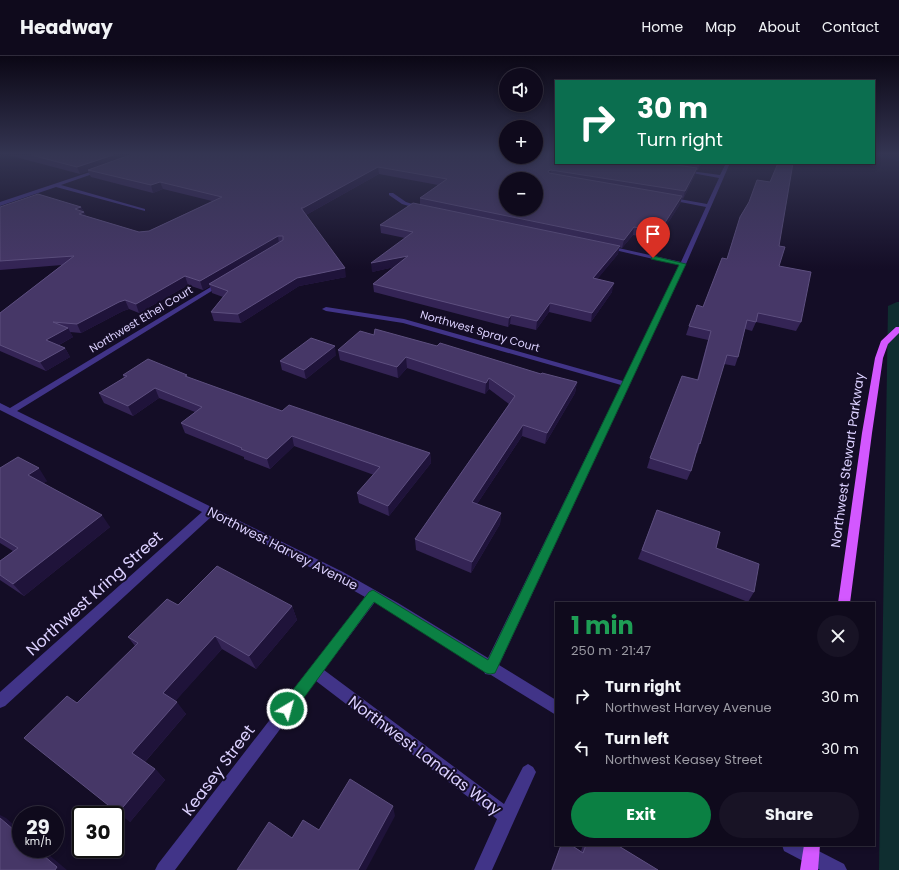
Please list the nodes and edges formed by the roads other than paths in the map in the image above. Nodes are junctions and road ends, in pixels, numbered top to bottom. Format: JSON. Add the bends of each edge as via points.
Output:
{"nodes":[{"id":1,"x":32,"y":193,"type":"edge"},
{"id":2,"x":84,"y":193,"type":"edge"},
{"id":3,"x":715,"y":193,"type":"edge"},
{"id":4,"x":391,"y":194,"type":"dead end"},
{"id":5,"x":663,"y":198,"type":"edge"},
{"id":6,"x":0,"y":204,"type":"edge"},
{"id":7,"x":709,"y":206,"type":"junction"},
{"id":8,"x":143,"y":210,"type":"dead end"},
{"id":9,"x":430,"y":210,"type":"edge"},
{"id":10,"x":598,"y":246,"type":"edge"},
{"id":11,"x":683,"y":264,"type":"junction"},
{"id":12,"x":230,"y":278,"type":"edge"},
{"id":13,"x":326,"y":309,"type":"dead end"},
{"id":14,"x":899,"y":329,"type":"edge"},
{"id":15,"x":626,"y":384,"type":"junction"},
{"id":16,"x":0,"y":406,"type":"edge"},
{"id":17,"x":11,"y":411,"type":"junction"},
{"id":18,"x":211,"y":511,"type":"junction"},
{"id":19,"x":373,"y":595,"type":"junction"},
{"id":20,"x":844,"y":602,"type":"edge"},
{"id":21,"x":490,"y":669,"type":"junction"},
{"id":22,"x":315,"y":672,"type":"junction"},
{"id":23,"x":0,"y":701,"type":"edge"},
{"id":24,"x":555,"y":707,"type":"edge"},
{"id":25,"x":528,"y":772,"type":"dead end"},
{"id":26,"x":507,"y":816,"type":"junction"},
{"id":27,"x":792,"y":846,"type":"edge"},
{"id":28,"x":811,"y":857,"type":"edge"},
{"id":29,"x":164,"y":870,"type":"edge"},
{"id":30,"x":482,"y":870,"type":"edge"},
{"id":31,"x":838,"y":870,"type":"edge"}],
"edges":[{"from":1,"to":6,"type":"street"},
{"from":2,"to":8,"type":"street"},
{"from":3,"to":7,"type":"street"},
{"from":4,"to":9,"type":"street","via":[[404,204]]},
{"from":5,"to":7,"type":"street"},
{"from":7,"to":11,"type":"street"},
{"from":10,"to":11,"type":"street"},
{"from":11,"to":15,"type":"street"},
{"from":12,"to":17,"type":"street","name":"Northwest Ethel Court"},
{"from":13,"to":15,"type":"street","name":"Northwest Spray Court","via":[[404,321]]},
{"from":14,"to":20,"type":"main road","name":"Northwest Stewart Parkway","via":[[884,343],[879,358],[866,433]]},
{"from":15,"to":21,"type":"street"},
{"from":16,"to":17,"type":"street","name":"Northwest Harvey Avenue"},
{"from":17,"to":18,"type":"street","name":"Northwest Harvey Avenue"},
{"from":18,"to":19,"type":"street","name":"Northwest Harvey Avenue"},
{"from":18,"to":23,"type":"street","name":"Northwest Kring Street"},
{"from":19,"to":21,"type":"street","name":"Northwest Harvey Avenue"},
{"from":19,"to":22,"type":"street","name":"Keasey Street"},
{"from":21,"to":24,"type":"street","name":"Northwest Harvey Avenue"},
{"from":22,"to":26,"type":"street","name":"Northwest Lanaias Way"},
{"from":22,"to":29,"type":"street","name":"Keasey Street"},
{"from":25,"to":26,"type":"street"},
{"from":26,"to":30,"type":"street","name":"Northwest Lanaias Way"},
{"from":27,"to":28,"type":"street"},
{"from":28,"to":31,"type":"street"}]}
